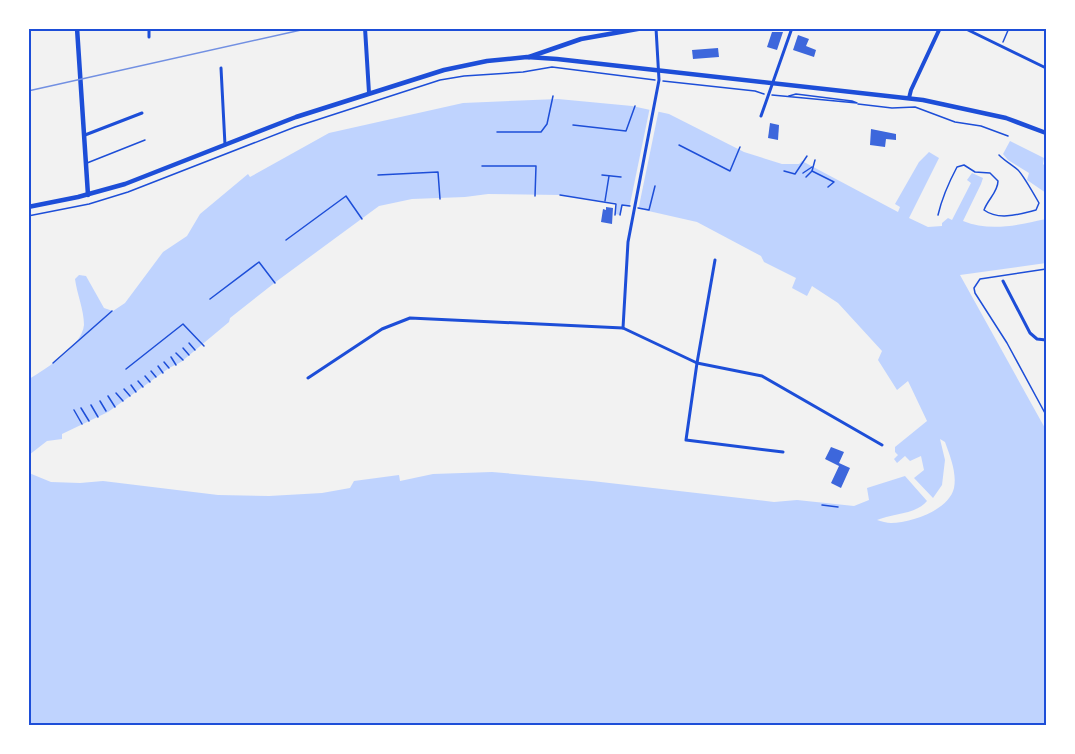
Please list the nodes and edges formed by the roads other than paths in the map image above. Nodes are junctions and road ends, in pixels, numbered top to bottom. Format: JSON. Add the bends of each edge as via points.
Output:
{"nodes":[{"id":1,"x":77,"y":28,"type":"edge"},
{"id":2,"x":149,"y":28,"type":"edge"},
{"id":3,"x":365,"y":28,"type":"edge"},
{"id":4,"x":643,"y":28,"type":"edge"},
{"id":5,"x":656,"y":28,"type":"edge"},
{"id":6,"x":792,"y":28,"type":"edge"},
{"id":7,"x":940,"y":28,"type":"edge"},
{"id":8,"x":963,"y":28,"type":"edge"},
{"id":9,"x":149,"y":37,"type":"dead end"},
{"id":10,"x":526,"y":57,"type":"junction"},
{"id":11,"x":221,"y":68,"type":"dead end"},
{"id":12,"x":1047,"y":68,"type":"edge"},
{"id":13,"x":658,"y":70,"type":"junction"},
{"id":14,"x":772,"y":83,"type":"junction"},
{"id":15,"x":369,"y":93,"type":"junction"},
{"id":16,"x":909,"y":98,"type":"junction"},
{"id":17,"x":142,"y":113,"type":"dead end"},
{"id":18,"x":761,"y":116,"type":"dead end"},
{"id":19,"x":1047,"y":133,"type":"edge"},
{"id":20,"x":84,"y":135,"type":"junction"},
{"id":21,"x":145,"y":140,"type":"dead end"},
{"id":22,"x":225,"y":145,"type":"junction"},
{"id":23,"x":999,"y":155,"type":"dead end"},
{"id":24,"x":86,"y":163,"type":"junction"},
{"id":25,"x":88,"y":195,"type":"junction"},
{"id":26,"x":28,"y":207,"type":"edge"},
{"id":27,"x":938,"y":215,"type":"dead end"},
{"id":28,"x":715,"y":260,"type":"dead end"},
{"id":29,"x":1003,"y":281,"type":"dead end"},
{"id":30,"x":623,"y":328,"type":"junction"},
{"id":31,"x":1047,"y":340,"type":"edge"},
{"id":32,"x":697,"y":363,"type":"junction"},
{"id":33,"x":308,"y":378,"type":"dead end"},
{"id":34,"x":882,"y":445,"type":"dead end"},
{"id":35,"x":783,"y":452,"type":"dead end"}],
"edges":[{"from":1,"to":20,"type":"main road"},
{"from":2,"to":9,"type":"street"},
{"from":3,"to":15,"type":"street"},
{"from":4,"to":10,"type":"main road","via":[[581,39]]},
{"from":5,"to":13,"type":"street"},
{"from":6,"to":14,"type":"street"},
{"from":7,"to":16,"type":"street"},
{"from":8,"to":12,"type":"street"},
{"from":10,"to":13,"type":"main road"},
{"from":10,"to":15,"type":"main road","via":[[470,63]]},
{"from":11,"to":22,"type":"street"},
{"from":13,"to":14,"type":"main road"},
{"from":13,"to":30,"type":"street","via":[[656,102],[633,214]]},
{"from":14,"to":16,"type":"main road"},
{"from":14,"to":18,"type":"street"},
{"from":15,"to":22,"type":"main road"},
{"from":16,"to":19,"type":"main road","via":[[972,109]]},
{"from":17,"to":20,"type":"street"},
{"from":20,"to":24,"type":"main road"},
{"from":21,"to":24,"type":"lane"},
{"from":22,"to":25,"type":"main road"},
{"from":23,"to":27,"type":"lane","via":[[1021,173],[1039,203],[1036,210],[991,215],[984,210],[998,188],[998,181],[990,172],[975,172],[964,165],[953,174]]},
{"from":24,"to":25,"type":"main road"},
{"from":25,"to":26,"type":"main road"},
{"from":28,"to":32,"type":"street"},
{"from":29,"to":31,"type":"street","via":[[1030,333]]},
{"from":30,"to":32,"type":"street"},
{"from":30,"to":33,"type":"street","via":[[410,318],[382,329]]},
{"from":32,"to":34,"type":"street","via":[[762,376]]},
{"from":32,"to":35,"type":"street","via":[[686,440]]}]}
